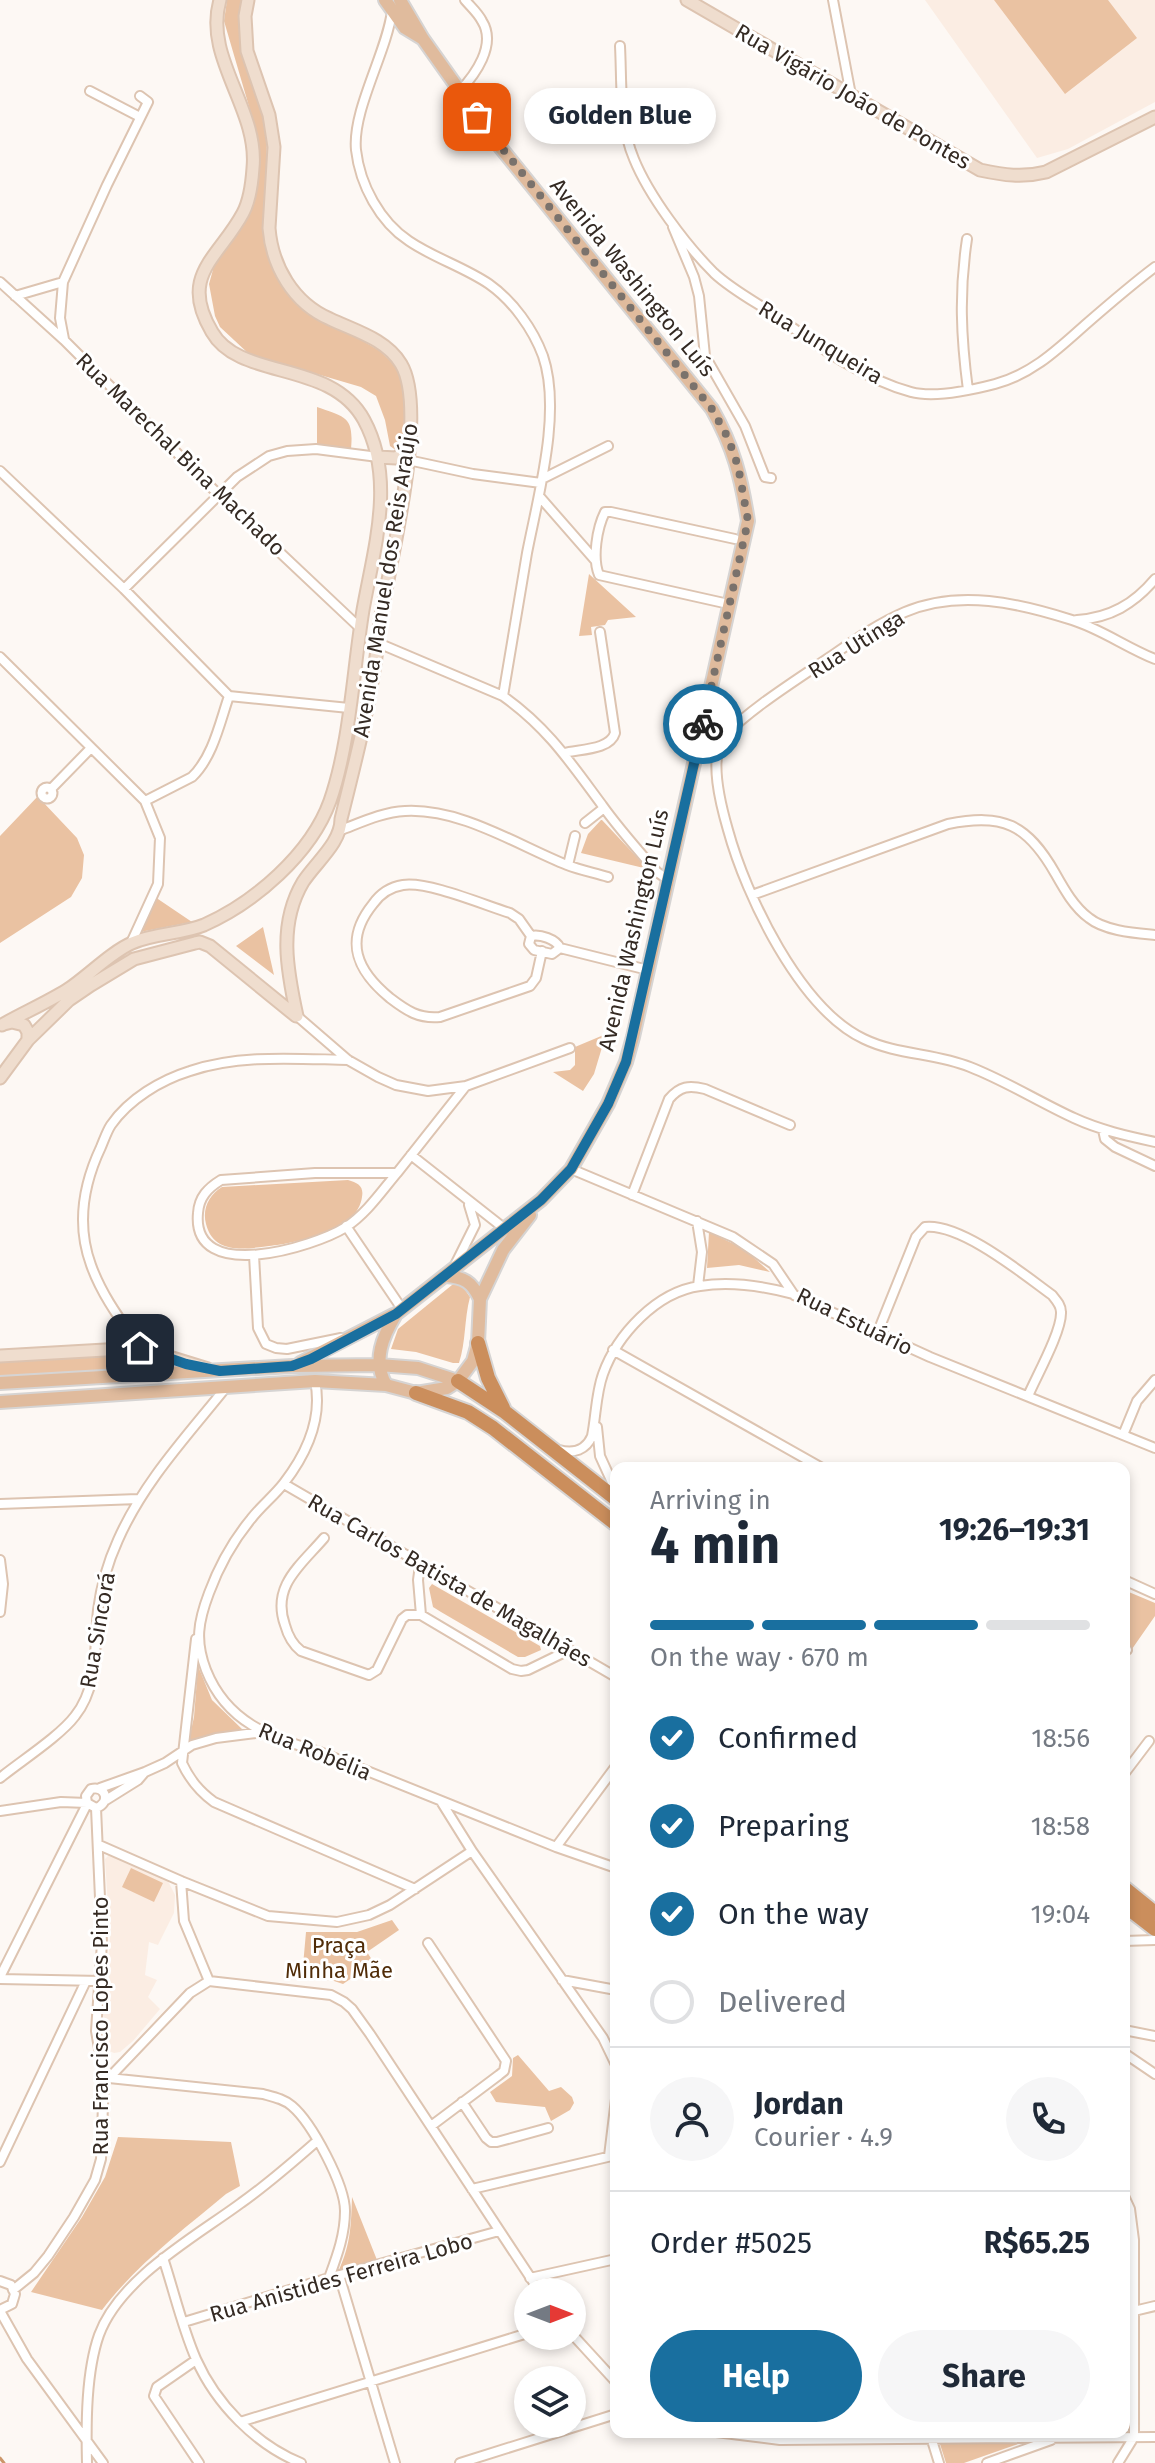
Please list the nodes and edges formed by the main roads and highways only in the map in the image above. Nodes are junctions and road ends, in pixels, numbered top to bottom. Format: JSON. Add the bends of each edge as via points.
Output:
{"nodes":[{"id":1,"x":392,"y":4,"type":"edge"},
{"id":2,"x":423,"y":39,"type":"junction"},
{"id":3,"x":541,"y":1200,"type":"junction"},
{"id":4,"x":448,"y":1274,"type":"junction"},
{"id":5,"x":480,"y":1299,"type":"junction"},
{"id":6,"x":399,"y":1312,"type":"junction"},
{"id":7,"x":478,"y":1343,"type":"junction"},
{"id":8,"x":379,"y":1365,"type":"junction"},
{"id":9,"x":292,"y":1366,"type":"junction"},
{"id":10,"x":458,"y":1381,"type":"junction"},
{"id":11,"x":0,"y":1383,"type":"edge"},
{"id":12,"x":386,"y":1385,"type":"junction"},
{"id":13,"x":416,"y":1393,"type":"junction"},
{"id":14,"x":0,"y":1402,"type":"edge"},
{"id":15,"x":505,"y":1412,"type":"junction"},
{"id":16,"x":610,"y":1494,"type":"edge"},
{"id":17,"x":610,"y":1519,"type":"edge"},
{"id":18,"x":1130,"y":1893,"type":"edge"},
{"id":19,"x":1130,"y":1910,"type":"edge"},
{"id":20,"x":1155,"y":1913,"type":"edge"},
{"id":21,"x":1155,"y":1929,"type":"edge"}],
"edges":[{"from":1,"to":2,"type":"main road","name":"Avenida Washington Luís"},
{"from":1,"to":2,"type":"main road","name":"Avenida Washington Luís","via":[[405,28]]},
{"from":2,"to":3,"type":"main road","name":"Avenida Washington Luís","via":[[496,142],[712,409],[738,466],[748,521],[623,1070],[571,1169]]},
{"from":3,"to":4,"type":"main road","name":"Avenida Washington Luís"},
{"from":3,"to":5,"type":"main road","name":"Avenida Washington Luís","via":[[503,1250]]},
{"from":4,"to":5,"type":"main road","via":[[471,1283]]},
{"from":4,"to":6,"type":"main road","name":"Avenida Washington Luís"},
{"from":5,"to":7,"type":"main road","name":"Avenida Washington Luís"},
{"from":6,"to":8,"type":"main road","via":[[384,1337]]},
{"from":6,"to":9,"type":"main road","name":"Avenida Washington Luís"},
{"from":7,"to":10,"type":"main road"},
{"from":7,"to":15,"type":"highway","via":[[492,1390]]},
{"from":8,"to":9,"type":"main road"},
{"from":8,"to":10,"type":"main road","via":[[418,1368]]},
{"from":8,"to":12,"type":"main road"},
{"from":9,"to":11,"type":"main road"},
{"from":10,"to":13,"type":"main road","via":[[439,1391]]},
{"from":10,"to":15,"type":"highway"},
{"from":12,"to":13,"type":"main road"},
{"from":12,"to":14,"type":"main road","via":[[315,1381]]},
{"from":13,"to":17,"type":"highway","via":[[468,1412],[493,1428]]},
{"from":15,"to":16,"type":"highway"},
{"from":18,"to":20,"type":"highway"},
{"from":19,"to":21,"type":"highway"}]}
